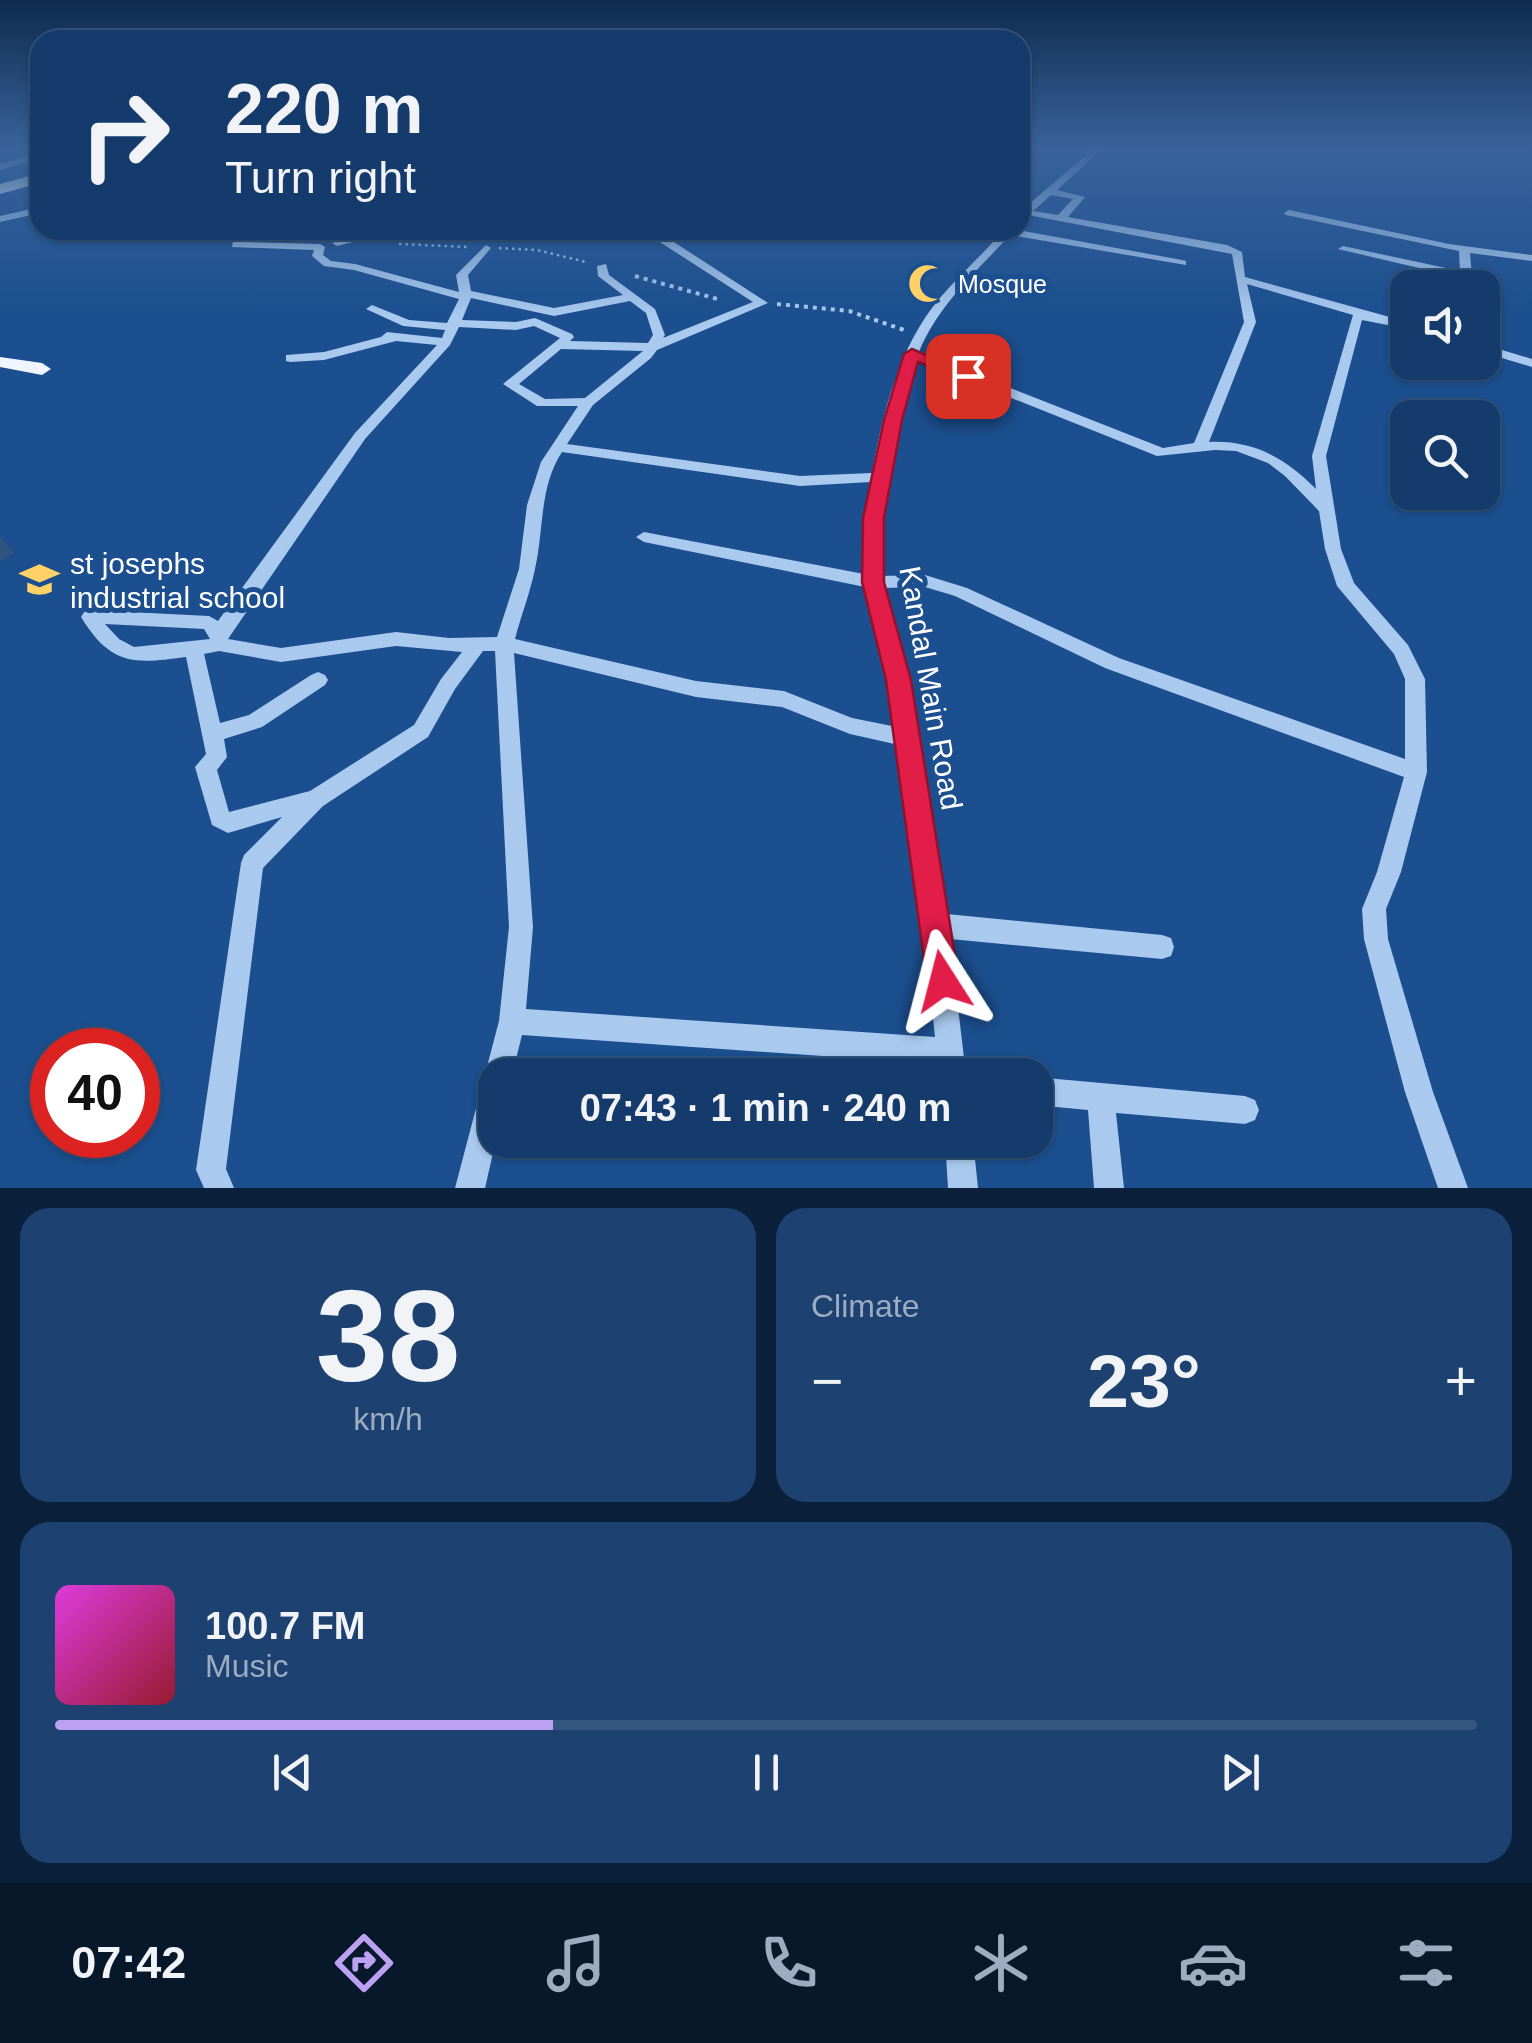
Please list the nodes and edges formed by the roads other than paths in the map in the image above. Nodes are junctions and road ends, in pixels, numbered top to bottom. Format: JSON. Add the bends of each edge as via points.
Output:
{"nodes":[{"id":1,"x":1073,"y":205,"type":"edge"},
{"id":2,"x":30,"y":212,"type":"edge"},
{"id":3,"x":1289,"y":214,"type":"dead end"},
{"id":4,"x":0,"y":220,"type":"edge"},
{"id":5,"x":1060,"y":220,"type":"junction"},
{"id":6,"x":1030,"y":222,"type":"edge"},
{"id":7,"x":1030,"y":227,"type":"edge"},
{"id":8,"x":238,"y":240,"type":"edge"},
{"id":9,"x":350,"y":240,"type":"edge"},
{"id":10,"x":664,"y":240,"type":"edge"},
{"id":11,"x":1000,"y":240,"type":"edge"},
{"id":12,"x":337,"y":243,"type":"dead end"},
{"id":13,"x":486,"y":248,"type":"road end"},
{"id":14,"x":1464,"y":249,"type":"junction"},
{"id":15,"x":1343,"y":250,"type":"dead end"},
{"id":16,"x":1532,"y":258,"type":"edge"},
{"id":17,"x":1182,"y":263,"type":"dead end"},
{"id":18,"x":602,"y":266,"type":"road end"},
{"id":19,"x":1240,"y":280,"type":"junction"},
{"id":20,"x":466,"y":295,"type":"junction"},
{"id":21,"x":634,"y":297,"type":"junction"},
{"id":22,"x":372,"y":309,"type":"dead end"},
{"id":23,"x":1362,"y":314,"type":"junction"},
{"id":24,"x":1390,"y":321,"type":"edge"},
{"id":25,"x":450,"y":331,"type":"junction"},
{"id":26,"x":368,"y":334,"type":"dead end"},
{"id":27,"x":396,"y":337,"type":"junction"},
{"id":28,"x":559,"y":345,"type":"junction"},
{"id":29,"x":652,"y":346,"type":"junction"},
{"id":30,"x":1500,"y":353,"type":"edge"},
{"id":31,"x":912,"y":354,"type":"junction"},
{"id":32,"x":290,"y":358,"type":"dead end"},
{"id":33,"x":0,"y":362,"type":"edge"},
{"id":34,"x":1532,"y":363,"type":"edge"},
{"id":35,"x":42,"y":369,"type":"dead end"},
{"id":36,"x":588,"y":402,"type":"junction"},
{"id":37,"x":1201,"y":445,"type":"junction"},
{"id":38,"x":557,"y":447,"type":"junction"},
{"id":39,"x":882,"y":476,"type":"junction"},
{"id":40,"x":1330,"y":514,"type":"junction"},
{"id":41,"x":644,"y":536,"type":"dead end"},
{"id":42,"x":873,"y":582,"type":"junction"},
{"id":43,"x":219,"y":639,"type":"junction"},
{"id":44,"x":478,"y":644,"type":"junction"},
{"id":45,"x":504,"y":644,"type":"junction"},
{"id":46,"x":194,"y":649,"type":"junction"},
{"id":47,"x":318,"y":680,"type":"dead end"},
{"id":48,"x":213,"y":734,"type":"junction"},
{"id":49,"x":907,"y":738,"type":"junction"},
{"id":50,"x":1416,"y":772,"type":"junction"},
{"id":51,"x":314,"y":799,"type":"junction"},
{"id":52,"x":934,"y":925,"type":"junction"},
{"id":53,"x":1162,"y":947,"type":"dead end"},
{"id":54,"x":512,"y":1021,"type":"junction"},
{"id":55,"x":502,"y":1058,"type":"edge"},
{"id":56,"x":899,"y":1058,"type":"edge"},
{"id":57,"x":950,"y":1058,"type":"edge"},
{"id":58,"x":1053,"y":1093,"type":"edge"},
{"id":59,"x":1101,"y":1098,"type":"junction"},
{"id":60,"x":1244,"y":1110,"type":"dead end"},
{"id":61,"x":478,"y":1156,"type":"edge"},
{"id":62,"x":961,"y":1158,"type":"edge"},
{"id":63,"x":218,"y":1188,"type":"edge"},
{"id":64,"x":470,"y":1188,"type":"edge"},
{"id":65,"x":964,"y":1188,"type":"edge"},
{"id":66,"x":1109,"y":1188,"type":"edge"},
{"id":67,"x":1453,"y":1188,"type":"edge"}],
"edges":[{"from":1,"to":5,"type":"street"},
{"from":2,"to":4,"type":"street"},
{"from":3,"to":14,"type":"street"},
{"from":5,"to":6,"type":"street"},
{"from":5,"to":19,"type":"street","via":[[1238,252]]},
{"from":7,"to":17,"type":"street"},
{"from":8,"to":20,"type":"street","via":[[236,246],[320,248],[317,256],[328,264]]},
{"from":9,"to":12,"type":"street"},
{"from":10,"to":29,"type":"street","via":[[762,303]]},
{"from":11,"to":31,"type":"street","name":"Kandal Main Road","via":[[948,298]]},
{"from":13,"to":20,"type":"street","via":[[462,276]]},
{"from":14,"to":15,"type":"street","via":[[1466,276]]},
{"from":14,"to":16,"type":"street"},
{"from":18,"to":21,"type":"street","via":[[604,276]]},
{"from":19,"to":23,"type":"street"},
{"from":19,"to":37,"type":"street","via":[[1250,322]]},
{"from":20,"to":21,"type":"street","via":[[554,312]]},
{"from":20,"to":25,"type":"street"},
{"from":21,"to":29,"type":"street","via":[[652,311],[659,335]]},
{"from":22,"to":25,"type":"street"},
{"from":23,"to":24,"type":"street"},
{"from":23,"to":40,"type":"street","via":[[1322,433],[1319,456]]},
{"from":25,"to":27,"type":"street"},
{"from":25,"to":28,"type":"street","via":[[535,322],[568,338]]},
{"from":25,"to":43,"type":"street","via":[[360,436]]},
{"from":26,"to":27,"type":"street"},
{"from":27,"to":32,"type":"street"},
{"from":28,"to":29,"type":"street"},
{"from":28,"to":36,"type":"street","via":[[510,384],[542,403]]},
{"from":29,"to":36,"type":"street"},
{"from":30,"to":34,"type":"street"},
{"from":31,"to":37,"type":"street","via":[[1162,453]]},
{"from":31,"to":39,"type":"street","name":"Kandal Main Road"},
{"from":33,"to":35,"type":"main road"},
{"from":36,"to":38,"type":"street"},
{"from":37,"to":40,"type":"street","via":[[1244,447],[1276,463]]},
{"from":38,"to":39,"type":"street","via":[[800,481]]},
{"from":38,"to":45,"type":"street","via":[[535,505],[527,569]]},
{"from":39,"to":42,"type":"street","name":"Kandal Main Road"},
{"from":40,"to":50,"type":"street","via":[[1346,586],[1401,650],[1415,679]]},
{"from":41,"to":42,"type":"street"},
{"from":42,"to":49,"type":"street","name":"Kandal Main Road"},
{"from":42,"to":50,"type":"street","via":[[925,582],[961,592],[1112,663]]},
{"from":43,"to":44,"type":"street","via":[[280,655],[396,639]]},
{"from":43,"to":46,"type":"street"},
{"from":43,"to":46,"type":"street","via":[[209,623],[90,617],[108,646],[133,656]]},
{"from":44,"to":45,"type":"street"},
{"from":44,"to":51,"type":"street","via":[[421,731]]},
{"from":45,"to":49,"type":"street","via":[[696,688],[784,699],[850,726]]},
{"from":45,"to":54,"type":"street","via":[[521,927]]},
{"from":46,"to":48,"type":"street"},
{"from":47,"to":48,"type":"street","via":[[255,721]]},
{"from":48,"to":51,"type":"street","via":[[216,757],[206,766],[220,818],[228,823]]},
{"from":49,"to":52,"type":"street","name":"Kandal Main Road"},
{"from":50,"to":67,"type":"street","via":[[1374,909],[1376,939]]},
{"from":51,"to":63,"type":"street","via":[[252,864],[211,1170]]},
{"from":52,"to":53,"type":"street"},
{"from":52,"to":57,"type":"street","name":"Kandal Main Road"},
{"from":54,"to":55,"type":"street"},
{"from":54,"to":56,"type":"street"},
{"from":58,"to":59,"type":"street"},
{"from":59,"to":60,"type":"street"},
{"from":59,"to":66,"type":"street"},
{"from":61,"to":64,"type":"street"},
{"from":62,"to":65,"type":"street"}]}
